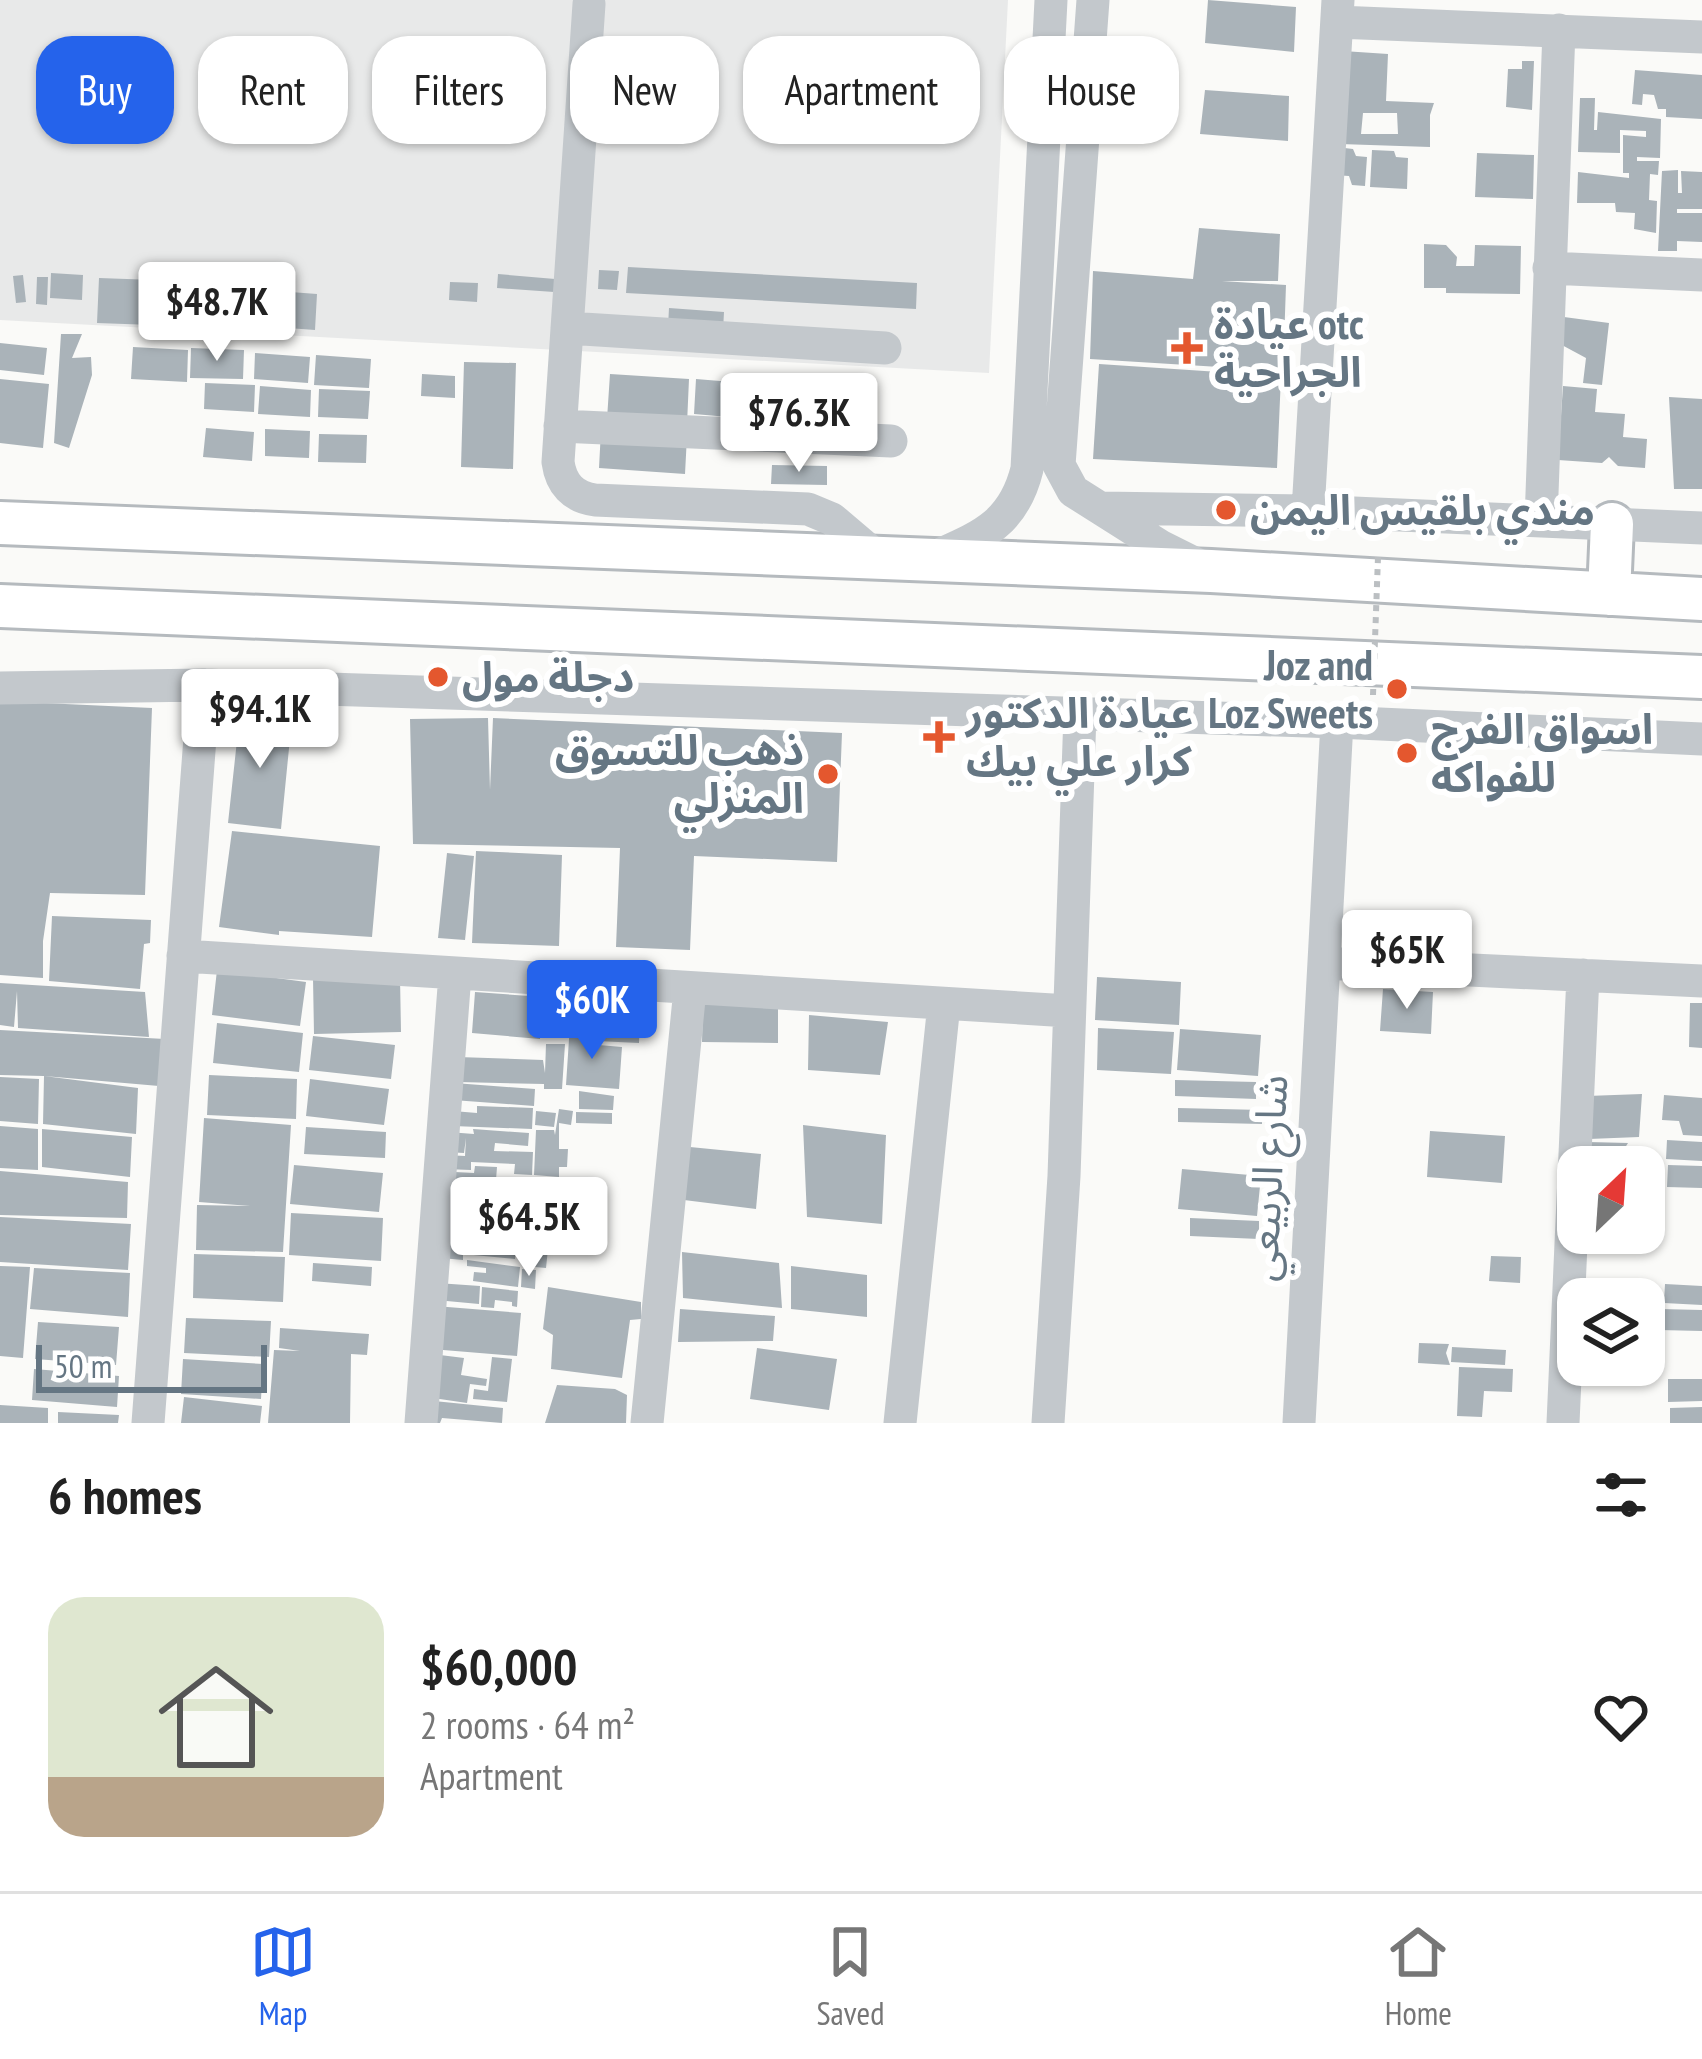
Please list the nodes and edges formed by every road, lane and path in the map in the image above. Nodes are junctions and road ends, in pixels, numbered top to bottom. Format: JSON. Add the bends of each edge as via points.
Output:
{"nodes":[{"id":1,"x":1051,"y":0,"type":"edge"},
{"id":2,"x":1093,"y":0,"type":"edge"},
{"id":3,"x":589,"y":4,"type":"dead end"},
{"id":4,"x":1337,"y":11,"type":"edge"},
{"id":5,"x":1559,"y":30,"type":"junction"},
{"id":6,"x":1702,"y":37,"type":"edge"},
{"id":7,"x":1550,"y":268,"type":"junction"},
{"id":8,"x":1702,"y":275,"type":"edge"},
{"id":9,"x":1036,"y":297,"type":"junction"},
{"id":10,"x":1071,"y":302,"type":"junction"},
{"id":11,"x":567,"y":328,"type":"junction"},
{"id":12,"x":886,"y":348,"type":"dead end"},
{"id":13,"x":560,"y":427,"type":"junction"},
{"id":14,"x":891,"y":441,"type":"dead end"},
{"id":15,"x":1099,"y":508,"type":"junction"},
{"id":16,"x":1308,"y":511,"type":"junction"},
{"id":17,"x":1541,"y":521,"type":"junction"},
{"id":18,"x":0,"y":524,"type":"edge"},
{"id":19,"x":1612,"y":524,"type":"junction"},
{"id":20,"x":1702,"y":528,"type":"edge"},
{"id":21,"x":1378,"y":556,"type":"dead end"},
{"id":22,"x":878,"y":558,"type":"junction"},
{"id":23,"x":927,"y":560,"type":"junction"},
{"id":24,"x":1211,"y":571,"type":"junction"},
{"id":25,"x":1609,"y":594,"type":"junction"},
{"id":26,"x":1702,"y":598,"type":"edge"},
{"id":27,"x":0,"y":606,"type":"edge"},
{"id":28,"x":1702,"y":677,"type":"edge"},
{"id":29,"x":204,"y":685,"type":"junction"},
{"id":30,"x":0,"y":688,"type":"edge"},
{"id":31,"x":1373,"y":694,"type":"dead end"},
{"id":32,"x":1080,"y":714,"type":"junction"},
{"id":33,"x":1337,"y":722,"type":"junction"},
{"id":34,"x":1702,"y":740,"type":"edge"},
{"id":35,"x":183,"y":956,"type":"junction"},
{"id":36,"x":1324,"y":963,"type":"junction"},
{"id":37,"x":455,"y":974,"type":"junction"},
{"id":38,"x":1583,"y":975,"type":"junction"},
{"id":39,"x":1702,"y":981,"type":"edge"},
{"id":40,"x":690,"y":989,"type":"junction"},
{"id":41,"x":944,"y":1004,"type":"junction"},
{"id":42,"x":1069,"y":1011,"type":"junction"},
{"id":43,"x":148,"y":1423,"type":"edge"},
{"id":44,"x":421,"y":1423,"type":"edge"},
{"id":45,"x":647,"y":1423,"type":"edge"},
{"id":46,"x":900,"y":1423,"type":"edge"},
{"id":47,"x":1048,"y":1423,"type":"edge"},
{"id":48,"x":1299,"y":1423,"type":"edge"},
{"id":49,"x":1563,"y":1423,"type":"edge"}],
"edges":[{"from":1,"to":9,"type":"street"},
{"from":2,"to":10,"type":"street"},
{"from":3,"to":11,"type":"street"},
{"from":4,"to":5,"type":"street"},
{"from":4,"to":16,"type":"street"},
{"from":5,"to":6,"type":"street"},
{"from":5,"to":7,"type":"street"},
{"from":7,"to":8,"type":"street"},
{"from":7,"to":17,"type":"street"},
{"from":9,"to":10,"type":"street"},
{"from":9,"to":23,"type":"street","via":[[1022,490],[997,525]]},
{"from":10,"to":15,"type":"street","via":[[1059,465],[1073,490]]},
{"from":11,"to":12,"type":"street"},
{"from":11,"to":13,"type":"street"},
{"from":13,"to":14,"type":"street"},
{"from":13,"to":22,"type":"street","via":[[559,471],[586,499],[808,509]]},
{"from":15,"to":16,"type":"street"},
{"from":15,"to":24,"type":"street"},
{"from":16,"to":17,"type":"street"},
{"from":17,"to":19,"type":"street"},
{"from":18,"to":22,"type":"main road"},
{"from":19,"to":20,"type":"street"},
{"from":19,"to":25,"type":"main road"},
{"from":21,"to":31,"type":"path","bridge":true},
{"from":22,"to":23,"type":"main road"},
{"from":23,"to":24,"type":"main road"},
{"from":24,"to":25,"type":"main road"},
{"from":25,"to":26,"type":"main road"},
{"from":27,"to":28,"type":"main road"},
{"from":29,"to":30,"type":"street"},
{"from":29,"to":32,"type":"street"},
{"from":29,"to":35,"type":"street"},
{"from":32,"to":33,"type":"street"},
{"from":32,"to":42,"type":"street"},
{"from":33,"to":34,"type":"street"},
{"from":33,"to":36,"type":"street","name":"شارع الربيعي"},
{"from":35,"to":37,"type":"street"},
{"from":35,"to":43,"type":"street"},
{"from":36,"to":38,"type":"street"},
{"from":36,"to":48,"type":"street","name":"شارع الربيعي"},
{"from":37,"to":40,"type":"street"},
{"from":37,"to":44,"type":"street"},
{"from":38,"to":39,"type":"street"},
{"from":38,"to":49,"type":"street"},
{"from":40,"to":41,"type":"street"},
{"from":40,"to":45,"type":"street"},
{"from":41,"to":42,"type":"street"},
{"from":41,"to":46,"type":"street"},
{"from":42,"to":47,"type":"street"}]}
